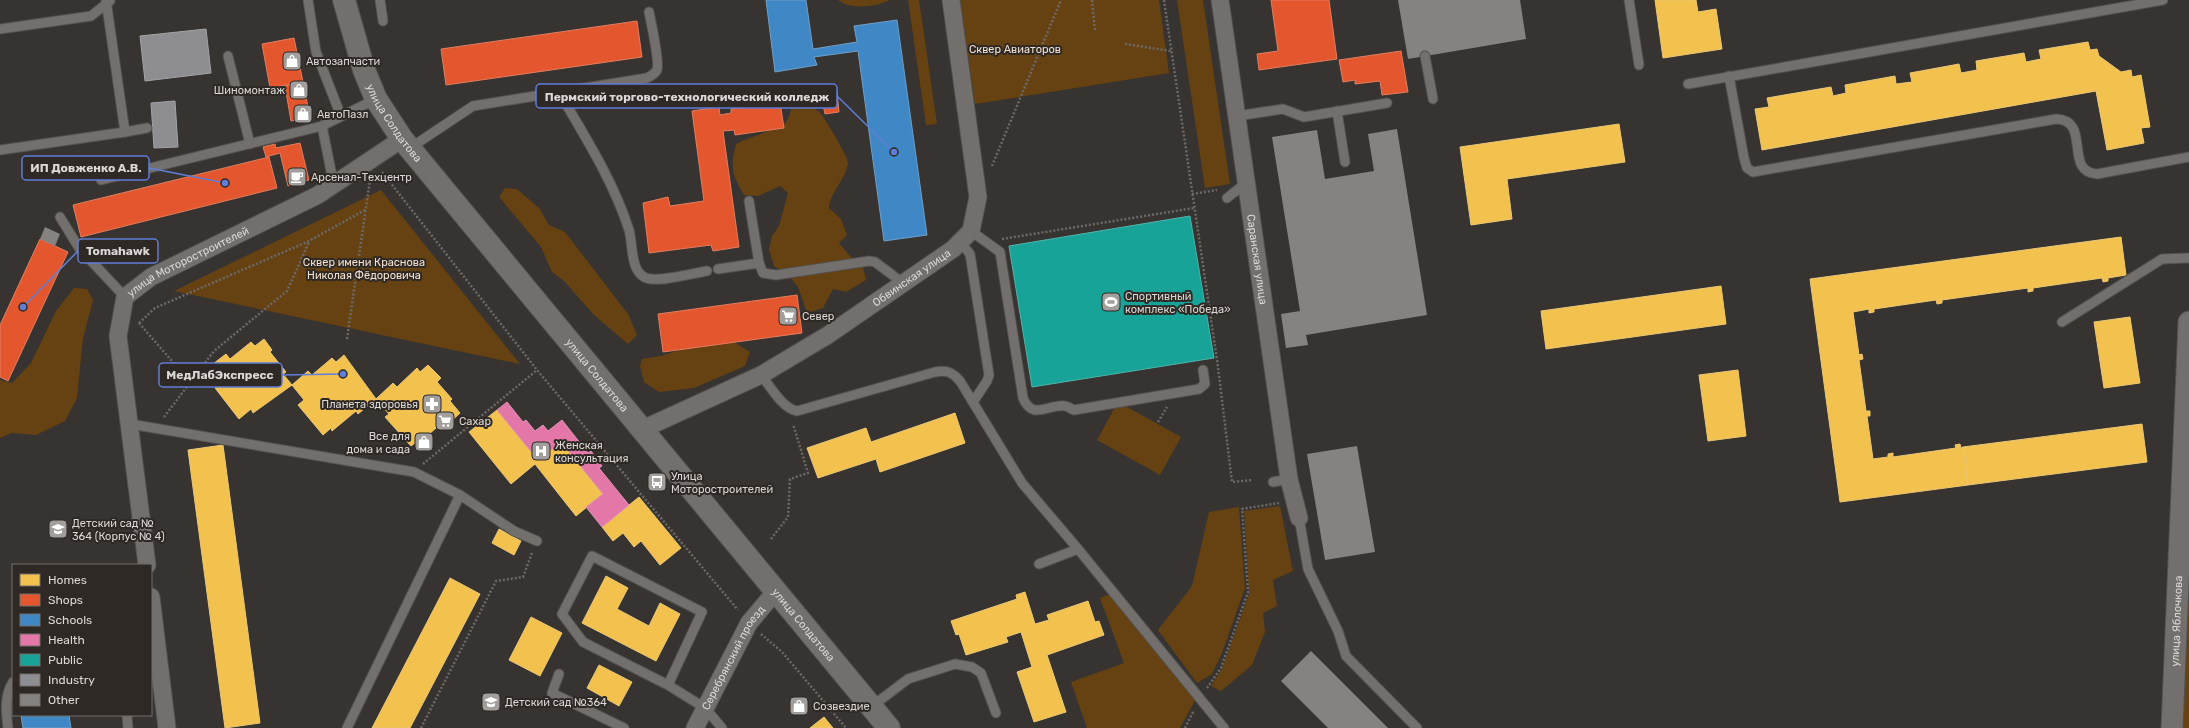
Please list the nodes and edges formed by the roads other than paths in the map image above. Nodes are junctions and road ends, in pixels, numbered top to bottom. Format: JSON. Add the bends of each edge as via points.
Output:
{"nodes":[{"id":1,"x":308,"y":0,"type":"edge"},
{"id":2,"x":344,"y":0,"type":"edge"},
{"id":3,"x":380,"y":0,"type":"edge"},
{"id":4,"x":951,"y":0,"type":"edge"},
{"id":5,"x":1220,"y":0,"type":"edge"},
{"id":6,"x":1629,"y":0,"type":"edge"},
{"id":7,"x":2163,"y":0,"type":"edge"},
{"id":8,"x":108,"y":1,"type":"edge"},
{"id":9,"x":649,"y":12,"type":"dead end"},
{"id":10,"x":383,"y":21,"type":"dead end"},
{"id":11,"x":0,"y":29,"type":"edge"},
{"id":12,"x":228,"y":56,"type":"dead end"},
{"id":13,"x":1425,"y":56,"type":"dead end"},
{"id":14,"x":1639,"y":65,"type":"dead end"},
{"id":15,"x":1729,"y":76,"type":"junction"},
{"id":16,"x":1688,"y":84,"type":"dead end"},
{"id":17,"x":559,"y":92,"type":"junction"},
{"id":18,"x":376,"y":99,"type":"junction"},
{"id":19,"x":1433,"y":99,"type":"dead end"},
{"id":20,"x":1387,"y":103,"type":"dead end"},
{"id":21,"x":1337,"y":111,"type":"junction"},
{"id":22,"x":341,"y":116,"type":"junction"},
{"id":23,"x":1237,"y":116,"type":"junction"},
{"id":24,"x":322,"y":126,"type":"junction"},
{"id":25,"x":147,"y":128,"type":"dead end"},
{"id":26,"x":125,"y":132,"type":"junction"},
{"id":27,"x":406,"y":143,"type":"junction"},
{"id":28,"x":250,"y":144,"type":"junction"},
{"id":29,"x":0,"y":150,"type":"edge"},
{"id":30,"x":2189,"y":157,"type":"edge"},
{"id":31,"x":1345,"y":162,"type":"dead end"},
{"id":32,"x":101,"y":180,"type":"dead end"},
{"id":33,"x":1246,"y":183,"type":"junction"},
{"id":34,"x":334,"y":186,"type":"junction"},
{"id":35,"x":1230,"y":196,"type":"road end"},
{"id":36,"x":749,"y":201,"type":"dead end"},
{"id":37,"x":60,"y":217,"type":"dead end"},
{"id":38,"x":966,"y":237,"type":"junction"},
{"id":39,"x":2189,"y":258,"type":"edge"},
{"id":40,"x":759,"y":263,"type":"junction"},
{"id":41,"x":718,"y":269,"type":"dead end"},
{"id":42,"x":707,"y":271,"type":"dead end"},
{"id":43,"x":903,"y":283,"type":"junction"},
{"id":44,"x":124,"y":302,"type":"junction"},
{"id":45,"x":2062,"y":322,"type":"dead end"},
{"id":46,"x":2189,"y":322,"type":"edge"},
{"id":47,"x":1203,"y":370,"type":"dead end"},
{"id":48,"x":761,"y":375,"type":"junction"},
{"id":49,"x":973,"y":402,"type":"junction"},
{"id":50,"x":130,"y":424,"type":"junction"},
{"id":51,"x":643,"y":429,"type":"junction"},
{"id":52,"x":460,"y":496,"type":"junction"},
{"id":53,"x":1300,"y":518,"type":"joint"},
{"id":54,"x":537,"y":541,"type":"road end"},
{"id":55,"x":1078,"y":549,"type":"junction"},
{"id":56,"x":147,"y":564,"type":"edge"},
{"id":57,"x":1039,"y":564,"type":"dead end"},
{"id":58,"x":776,"y":591,"type":"junction"},
{"id":59,"x":152,"y":605,"type":"edge"},
{"id":60,"x":559,"y":674,"type":"dead end"},
{"id":61,"x":12,"y":684,"type":"edge"},
{"id":62,"x":668,"y":685,"type":"junction"},
{"id":63,"x":871,"y":707,"type":"junction"},
{"id":64,"x":705,"y":708,"type":"junction"},
{"id":65,"x":996,"y":713,"type":"dead end"},
{"id":66,"x":127,"y":716,"type":"edge"},
{"id":67,"x":8,"y":728,"type":"edge"},
{"id":68,"x":128,"y":728,"type":"edge"},
{"id":69,"x":167,"y":728,"type":"edge"},
{"id":70,"x":347,"y":728,"type":"edge"},
{"id":71,"x":624,"y":728,"type":"edge"},
{"id":72,"x":695,"y":728,"type":"edge"},
{"id":73,"x":722,"y":728,"type":"edge"},
{"id":74,"x":889,"y":728,"type":"edge"},
{"id":75,"x":1224,"y":728,"type":"edge"},
{"id":76,"x":1417,"y":728,"type":"edge"},
{"id":77,"x":2172,"y":728,"type":"edge"}],
"edges":[{"from":1,"to":22,"type":"lane","via":[[316,52]]},
{"from":2,"to":18,"type":"main road","name":"улица Солдатова","via":[[364,70]]},
{"from":3,"to":10,"type":"lane"},
{"from":4,"to":38,"type":"street","via":[[978,197]]},
{"from":5,"to":23,"type":"street","name":"Саранская улица"},
{"from":6,"to":14,"type":"lane"},
{"from":7,"to":15,"type":"lane"},
{"from":8,"to":11,"type":"lane","via":[[91,16]]},
{"from":8,"to":26,"type":"lane"},
{"from":9,"to":17,"type":"lane","via":[[657,60],[657,69],[653,75]]},
{"from":12,"to":28,"type":"lane"},
{"from":13,"to":19,"type":"lane"},
{"from":15,"to":16,"type":"lane"},
{"from":15,"to":30,"type":"lane","via":[[1744,158],[1747,168],[1753,172],[2056,119],[2065,119],[2071,123],[2080,160],[2089,173],[2097,174]]},
{"from":17,"to":27,"type":"lane","via":[[474,106]]},
{"from":17,"to":42,"type":"lane","via":[[611,181],[630,231],[635,263],[640,274],[654,280]]},
{"from":18,"to":22,"type":"lane"},
{"from":18,"to":27,"type":"main road","name":"улица Солдатова"},
{"from":20,"to":21,"type":"lane"},
{"from":21,"to":23,"type":"lane","via":[[1304,117],[1283,109]]},
{"from":21,"to":31,"type":"lane"},
{"from":22,"to":24,"type":"lane"},
{"from":23,"to":33,"type":"street","name":"Саранская улица"},
{"from":24,"to":28,"type":"lane"},
{"from":24,"to":34,"type":"lane"},
{"from":25,"to":26,"type":"lane"},
{"from":26,"to":29,"type":"lane"},
{"from":27,"to":34,"type":"street","name":"улица Моторостроителей","via":[[373,160]]},
{"from":27,"to":51,"type":"main road","name":"улица Солдатова"},
{"from":28,"to":32,"type":"lane"},
{"from":33,"to":35,"type":"lane"},
{"from":33,"to":53,"type":"street","name":"Саранская улица","via":[[1280,480]]},
{"from":34,"to":44,"type":"street","name":"улица Моторостроителей","via":[[151,277]]},
{"from":36,"to":40,"type":"lane"},
{"from":37,"to":44,"type":"lane","via":[[79,248]]},
{"from":38,"to":43,"type":"street","name":"Обвинская улица"},
{"from":38,"to":47,"type":"lane","via":[[1000,252],[1023,398],[1026,406],[1033,410],[1065,406],[1074,410],[1199,389],[1205,384]]},
{"from":38,"to":49,"type":"lane","via":[[989,375]]},
{"from":39,"to":45,"type":"lane","via":[[2162,259]]},
{"from":40,"to":41,"type":"lane"},
{"from":40,"to":43,"type":"lane","via":[[763,273],[776,276],[868,261],[875,262]]},
{"from":43,"to":48,"type":"street","name":"Обвинская улица","via":[[828,335]]},
{"from":44,"to":50,"type":"street","name":"улица Моторостроителей","via":[[118,336]]},
{"from":46,"to":77,"type":"street","name":"улица Яблочкова"},
{"from":48,"to":49,"type":"lane","via":[[790,409],[804,409],[946,370],[960,381]]},
{"from":48,"to":51,"type":"street","name":"Обвинская улица"},
{"from":49,"to":55,"type":"lane","via":[[1022,483]]},
{"from":50,"to":52,"type":"lane","via":[[414,472]]},
{"from":50,"to":56,"type":"street","name":"улица Моторостроителей"},
{"from":51,"to":58,"type":"main road","name":"улица Солдатова"},
{"from":52,"to":54,"type":"lane","via":[[514,531]]},
{"from":52,"to":70,"type":"lane"},
{"from":53,"to":76,"type":"lane","via":[[1308,569],[1338,631],[1346,656]]},
{"from":55,"to":57,"type":"lane"},
{"from":55,"to":75,"type":"lane"},
{"from":58,"to":63,"type":"main road","name":"улица Солдатова"},
{"from":58,"to":64,"type":"street","name":"Серебрянский проезд","via":[[749,623]]},
{"from":59,"to":69,"type":"street"},
{"from":60,"to":71,"type":"lane","via":[[552,693]]},
{"from":61,"to":67,"type":"lane","via":[[8,690],[5,711]]},
{"from":62,"to":62,"type":"lane","via":[[702,612],[592,556],[562,614],[582,642]]},
{"from":62,"to":64,"type":"lane"},
{"from":63,"to":65,"type":"lane","via":[[908,679],[955,664],[972,667],[981,673]]},
{"from":63,"to":74,"type":"main road","name":"улица Солдатова"},
{"from":64,"to":72,"type":"street","name":"Серебрянский проезд"},
{"from":64,"to":73,"type":"lane"},
{"from":66,"to":68,"type":"lane"}]}
